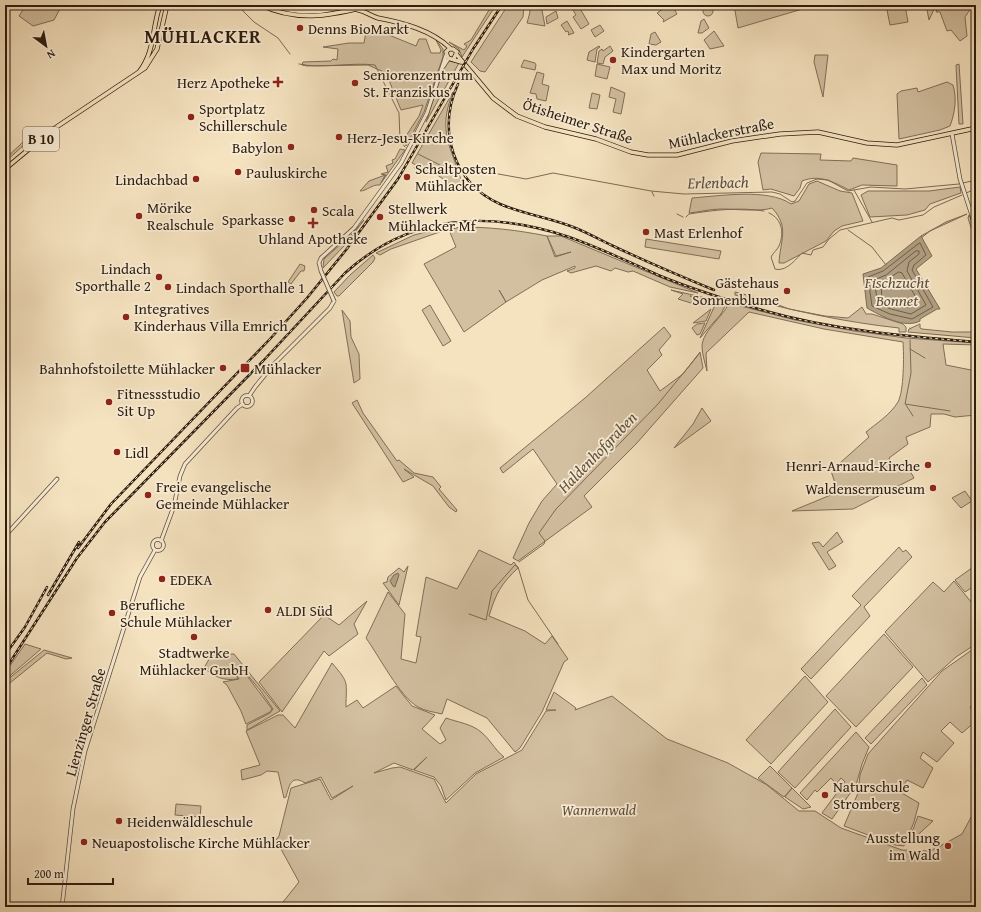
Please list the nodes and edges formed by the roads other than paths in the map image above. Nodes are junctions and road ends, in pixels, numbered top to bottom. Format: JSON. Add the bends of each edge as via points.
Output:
{"nodes":[{"id":1,"x":160,"y":5,"type":"edge"},
{"id":2,"x":167,"y":5,"type":"edge"},
{"id":3,"x":261,"y":5,"type":"edge"},
{"id":4,"x":273,"y":5,"type":"edge"},
{"id":5,"x":351,"y":5,"type":"edge"},
{"id":6,"x":369,"y":5,"type":"edge"},
{"id":7,"x":351,"y":10,"type":"junction"},
{"id":8,"x":322,"y":12,"type":"junction"},
{"id":9,"x":372,"y":16,"type":"junction"},
{"id":10,"x":319,"y":17,"type":"junction"},
{"id":11,"x":153,"y":43,"type":"junction"},
{"id":12,"x":158,"y":44,"type":"junction"},
{"id":13,"x":449,"y":50,"type":"junction"},
{"id":14,"x":448,"y":57,"type":"junction"},
{"id":15,"x":456,"y":57,"type":"junction"},
{"id":16,"x":135,"y":76,"type":"junction"},
{"id":17,"x":976,"y":128,"type":"edge"},
{"id":18,"x":952,"y":134,"type":"junction"},
{"id":19,"x":659,"y":157,"type":"joint"},
{"id":20,"x":5,"y":169,"type":"edge"},
{"id":21,"x":976,"y":228,"type":"edge"},
{"id":22,"x":249,"y":396,"type":"junction"},
{"id":23,"x":243,"y":404,"type":"junction"},
{"id":24,"x":57,"y":479,"type":"dead end"},
{"id":25,"x":5,"y":536,"type":"edge"},
{"id":26,"x":161,"y":541,"type":"junction"},
{"id":27,"x":155,"y":550,"type":"junction"},
{"id":28,"x":62,"y":907,"type":"edge"}],
"edges":[{"from":1,"to":11,"type":"main road","number":"B 10"},
{"from":2,"to":12,"type":"main road","number":"B 10"},
{"from":3,"to":10,"type":"main road","via":[[290,15]]},
{"from":4,"to":8,"type":"main road","via":[[298,12]]},
{"from":5,"to":8,"type":"main road"},
{"from":6,"to":7,"type":"main road"},
{"from":6,"to":9,"type":"main road"},
{"from":7,"to":9,"type":"main road","via":[[361,10]]},
{"from":7,"to":10,"type":"main road"},
{"from":8,"to":10,"type":"street"},
{"from":9,"to":13,"type":"main road","via":[[408,25],[439,39]]},
{"from":11,"to":12,"type":"street"},
{"from":11,"to":16,"type":"main road","number":"B 10","via":[[147,60]]},
{"from":12,"to":16,"type":"main road","number":"B 10","via":[[152,60]]},
{"from":13,"to":14,"type":"main road"},
{"from":13,"to":15,"type":"main road","name":"Ötisheimer Straße","via":[[455,49]]},
{"from":14,"to":15,"type":"main road"},
{"from":14,"to":22,"type":"street","bridge":true,"via":[[424,121],[400,163],[354,228],[320,261],[321,271],[334,301],[330,308],[265,375]]},
{"from":15,"to":19,"type":"main road","name":"Ötisheimer Straße","via":[[498,102],[527,121],[596,139],[632,152]]},
{"from":16,"to":20,"type":"main road","number":"B 10","via":[[52,130]]},
{"from":17,"to":18,"type":"main road","name":"Mühlackerstraße"},
{"from":18,"to":19,"type":"main road","name":"Mühlackerstraße","via":[[897,145],[868,143],[818,132],[780,134],[732,141],[689,153]]},
{"from":18,"to":21,"type":"street","via":[[960,179]]},
{"from":22,"to":23,"type":"street","via":[[243,398]]},
{"from":22,"to":23,"type":"street","via":[[253,400],[251,405],[246,407]]},
{"from":23,"to":26,"type":"street","via":[[185,464]]},
{"from":24,"to":25,"type":"street"},
{"from":26,"to":27,"type":"street","name":"Lienzinger Straße","via":[[162,549]]},
{"from":26,"to":27,"type":"street","name":"Lienzinger Straße","via":[[153,542]]},
{"from":27,"to":28,"type":"street","name":"Lienzinger Straße","via":[[140,577],[85,751],[71,822]]}]}
